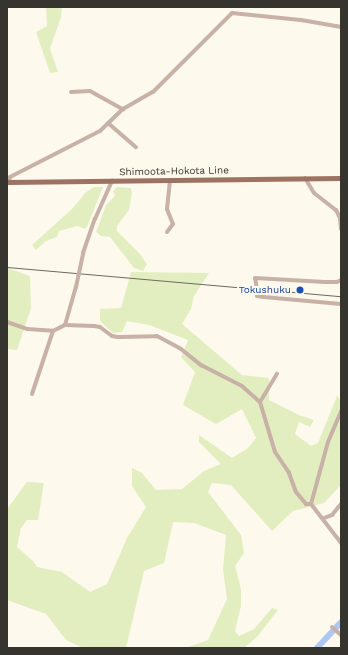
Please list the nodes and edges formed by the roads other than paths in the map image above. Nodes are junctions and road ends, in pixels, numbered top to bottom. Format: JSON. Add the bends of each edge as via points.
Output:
{"nodes":[{"id":1,"x":228,"y":7,"type":"edge"},
{"id":2,"x":232,"y":13,"type":"junction"},
{"id":3,"x":341,"y":27,"type":"edge"},
{"id":4,"x":71,"y":92,"type":"dead end"},
{"id":5,"x":123,"y":109,"type":"junction"},
{"id":6,"x":108,"y":123,"type":"junction"},
{"id":7,"x":136,"y":147,"type":"dead end"},
{"id":8,"x":305,"y":178,"type":"junction"},
{"id":9,"x":341,"y":178,"type":"edge"},
{"id":10,"x":112,"y":180,"type":"junction"},
{"id":11,"x":170,"y":180,"type":"junction"},
{"id":12,"x":8,"y":182,"type":"edge"},
{"id":13,"x":341,"y":229,"type":"edge"},
{"id":14,"x":167,"y":232,"type":"dead end"},
{"id":15,"x":340,"y":282,"type":"edge"},
{"id":16,"x":341,"y":304,"type":"edge"},
{"id":17,"x":7,"y":322,"type":"edge"},
{"id":18,"x":65,"y":325,"type":"junction"},
{"id":19,"x":53,"y":331,"type":"junction"},
{"id":20,"x":277,"y":374,"type":"dead end"},
{"id":21,"x":32,"y":394,"type":"dead end"},
{"id":22,"x":260,"y":402,"type":"junction"},
{"id":23,"x":341,"y":411,"type":"edge"},
{"id":24,"x":311,"y":504,"type":"junction"},
{"id":25,"x":341,"y":504,"type":"edge"},
{"id":26,"x":324,"y":518,"type":"junction"},
{"id":27,"x":341,"y":543,"type":"edge"},
{"id":28,"x":332,"y":627,"type":"dead end"},
{"id":29,"x":341,"y":635,"type":"edge"}],
"edges":[{"from":1,"to":2,"type":"street"},
{"from":2,"to":3,"type":"street"},
{"from":2,"to":5,"type":"street","via":[[161,86]]},
{"from":4,"to":5,"type":"street","via":[[90,91]]},
{"from":5,"to":6,"type":"street"},
{"from":6,"to":7,"type":"street"},
{"from":6,"to":12,"type":"street","via":[[100,131],[10,177]]},
{"from":8,"to":9,"type":"main road","name":"Shimoota-Hokota Line"},
{"from":8,"to":11,"type":"main road","name":"Shimoota-Hokota Line"},
{"from":8,"to":13,"type":"street","via":[[314,193],[336,210]]},
{"from":10,"to":11,"type":"main road","name":"Shimoota-Hokota Line"},
{"from":10,"to":12,"type":"main road","name":"Shimoota-Hokota Line"},
{"from":10,"to":18,"type":"street","bridge":true,"via":[[83,253]]},
{"from":11,"to":14,"type":"street","via":[[167,209],[173,224]]},
{"from":15,"to":16,"type":"street","bridge":true,"via":[[255,280],[257,296]]},
{"from":17,"to":19,"type":"street","via":[[20,328]]},
{"from":18,"to":19,"type":"street"},
{"from":18,"to":22,"type":"street","via":[[100,327],[112,336],[118,337],[157,336],[181,349],[200,365],[242,386]]},
{"from":19,"to":21,"type":"street"},
{"from":20,"to":22,"type":"street"},
{"from":22,"to":24,"type":"street","via":[[277,456],[289,473],[299,498],[306,504]]},
{"from":23,"to":24,"type":"street","via":[[328,442]]},
{"from":24,"to":26,"type":"street"},
{"from":25,"to":26,"type":"street","via":[[332,515]]},
{"from":26,"to":27,"type":"street"},
{"from":28,"to":29,"type":"street"}]}
